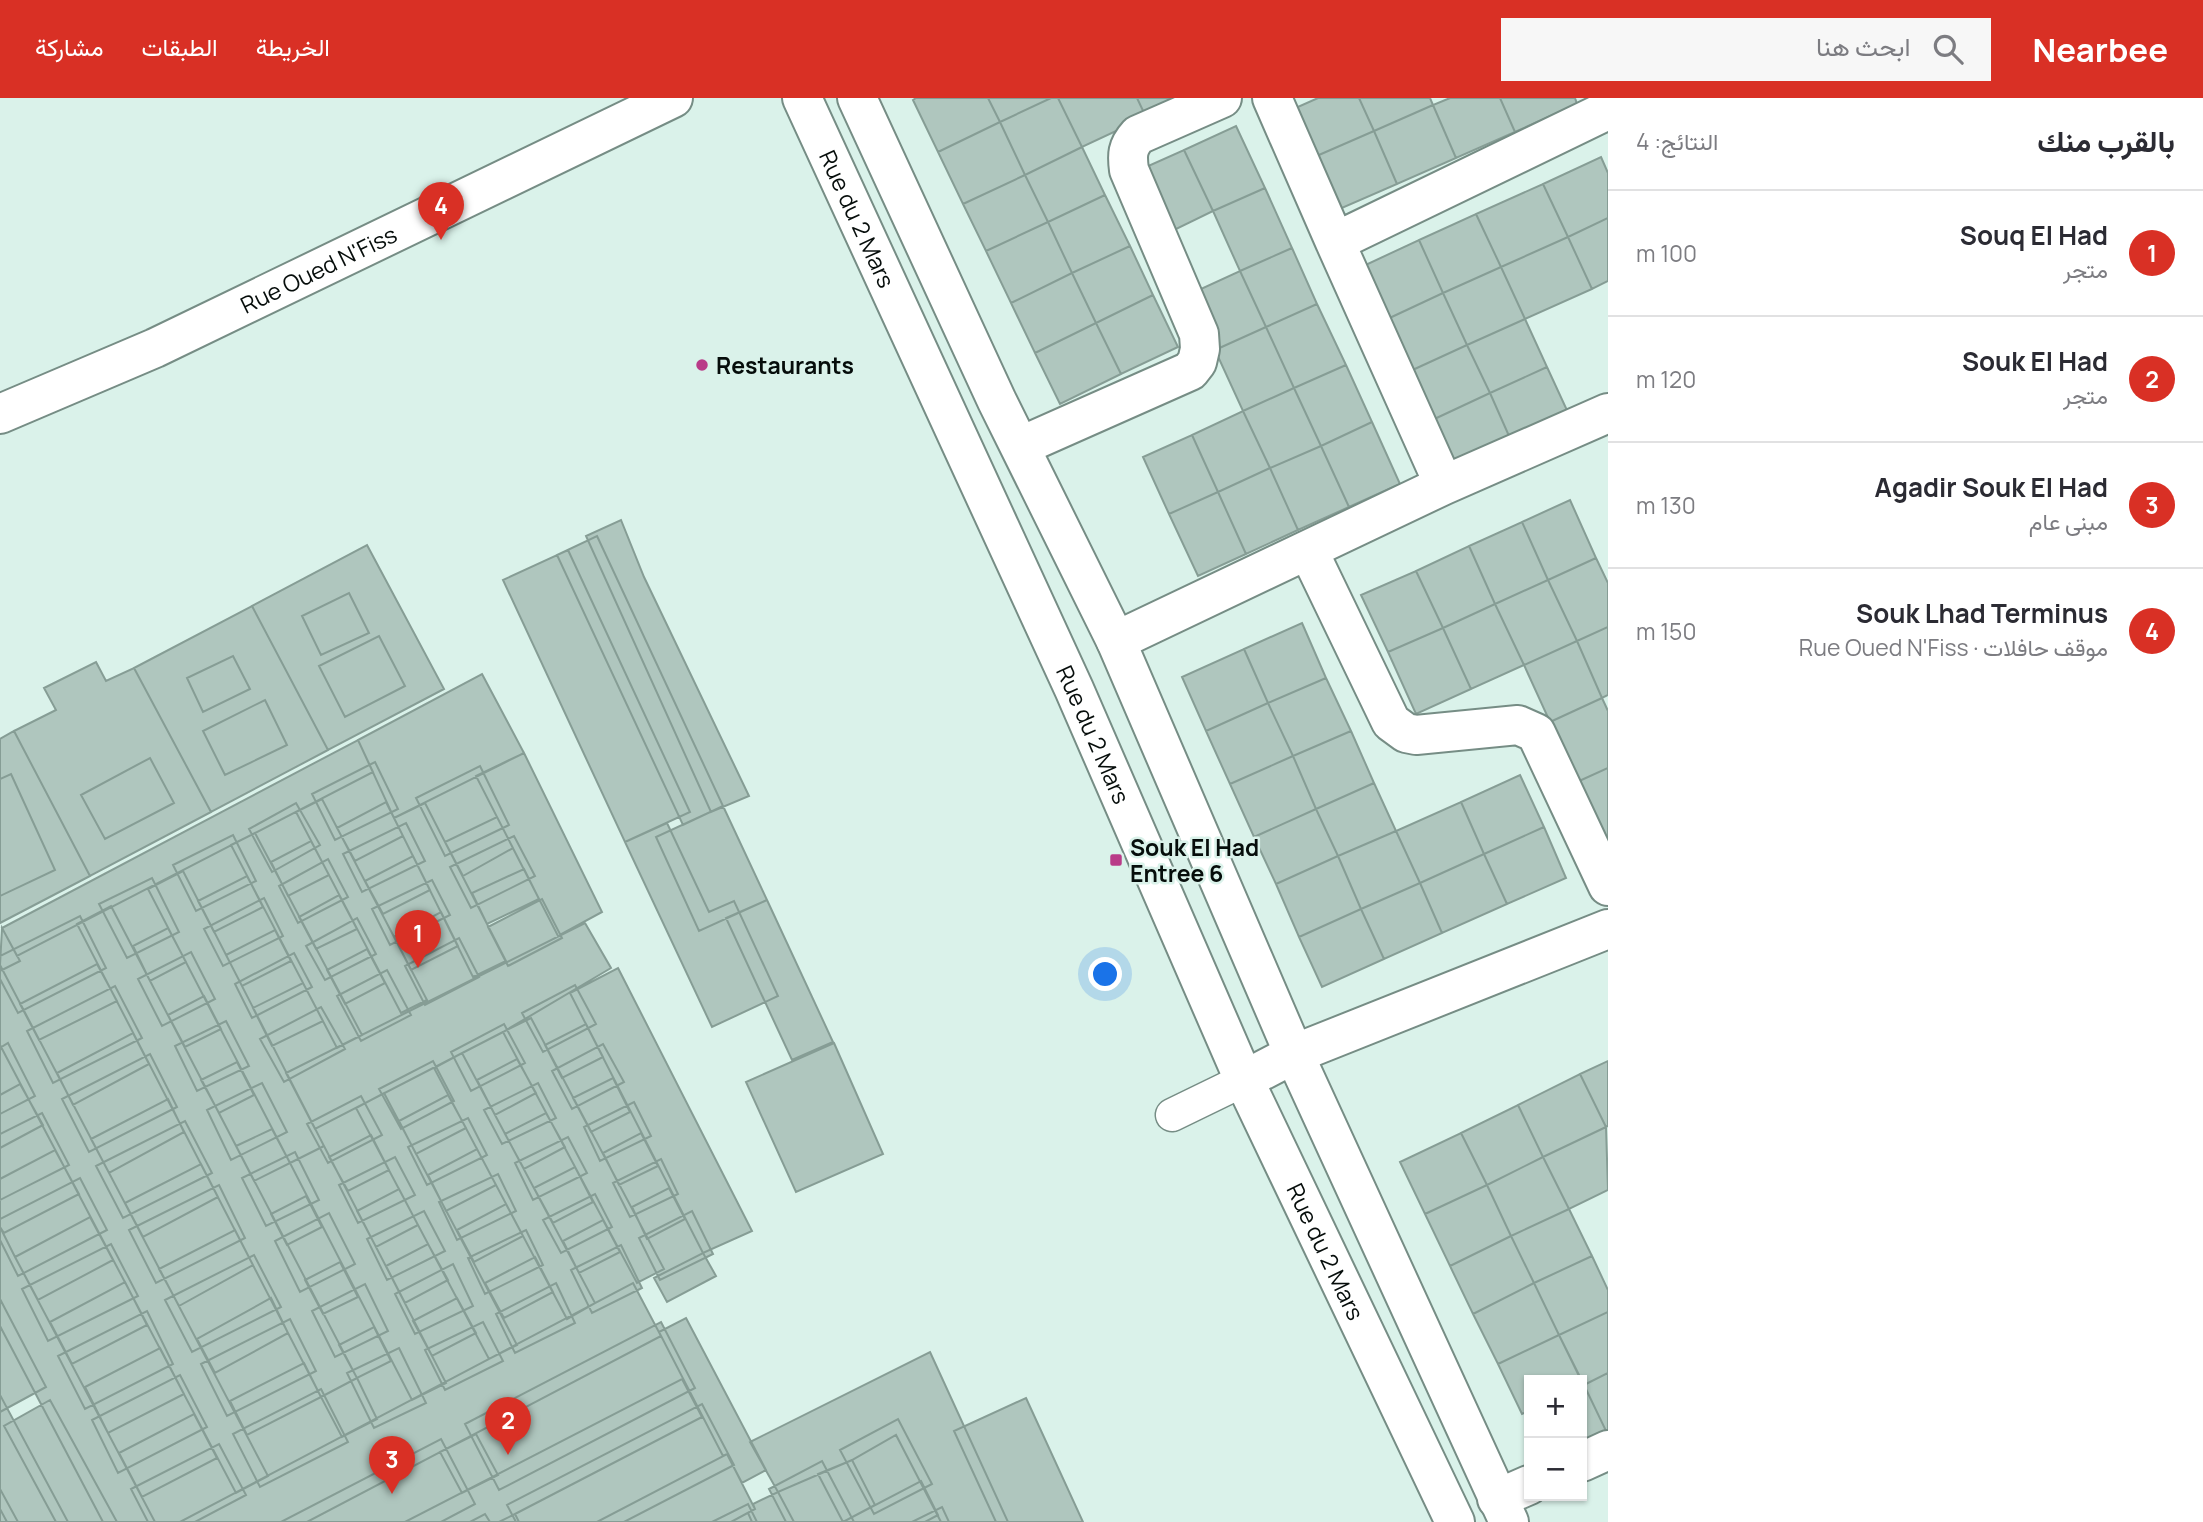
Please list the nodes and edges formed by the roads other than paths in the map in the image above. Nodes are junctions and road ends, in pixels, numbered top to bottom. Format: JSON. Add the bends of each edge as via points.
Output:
{"nodes":[{"id":1,"x":673,"y":98,"type":"edge"},
{"id":2,"x":802,"y":98,"type":"edge"},
{"id":3,"x":857,"y":98,"type":"edge"},
{"id":4,"x":1222,"y":98,"type":"edge"},
{"id":5,"x":1272,"y":98,"type":"edge"},
{"id":6,"x":1608,"y":110,"type":"edge"},
{"id":7,"x":1335,"y":242,"type":"junction"},
{"id":8,"x":0,"y":414,"type":"edge"},
{"id":9,"x":1604,"y":427,"type":"edge"},
{"id":10,"x":1021,"y":446,"type":"junction"},
{"id":11,"x":1444,"y":485,"type":"junction"},
{"id":12,"x":1309,"y":552,"type":"junction"},
{"id":13,"x":1116,"y":641,"type":"junction"},
{"id":14,"x":1608,"y":886,"type":"edge"},
{"id":15,"x":1608,"y":929,"type":"edge"},
{"id":16,"x":1294,"y":1055,"type":"junction"},
{"id":17,"x":1244,"y":1080,"type":"junction"},
{"id":18,"x":1172,"y":1115,"type":"dead end"},
{"id":19,"x":1608,"y":1450,"type":"edge"},
{"id":20,"x":1587,"y":1460,"type":"edge"},
{"id":21,"x":1512,"y":1502,"type":"edge"},
{"id":22,"x":1455,"y":1522,"type":"edge"}],
"edges":[{"from":1,"to":8,"type":"street","name":"Rue Oued N'Fiss","via":[[155,348]]},
{"from":2,"to":17,"type":"street","name":"Rue du 2 Mars","via":[[1074,689]]},
{"from":3,"to":10,"type":"street"},
{"from":4,"to":10,"type":"street","via":[[1138,135],[1127,155],[1129,170],[1199,334],[1197,362],[1190,370]]},
{"from":5,"to":7,"type":"street"},
{"from":6,"to":7,"type":"street"},
{"from":7,"to":11,"type":"street"},
{"from":9,"to":11,"type":"street"},
{"from":10,"to":13,"type":"street"},
{"from":11,"to":12,"type":"street"},
{"from":12,"to":13,"type":"street"},
{"from":12,"to":14,"type":"street","via":[[1391,722],[1416,735],[1518,725],[1536,733]]},
{"from":13,"to":16,"type":"street"},
{"from":15,"to":16,"type":"street"},
{"from":16,"to":17,"type":"street"},
{"from":16,"to":21,"type":"street"},
{"from":17,"to":18,"type":"street"},
{"from":17,"to":22,"type":"street","name":"Rue du 2 Mars"},
{"from":19,"to":20,"type":"street"}]}
